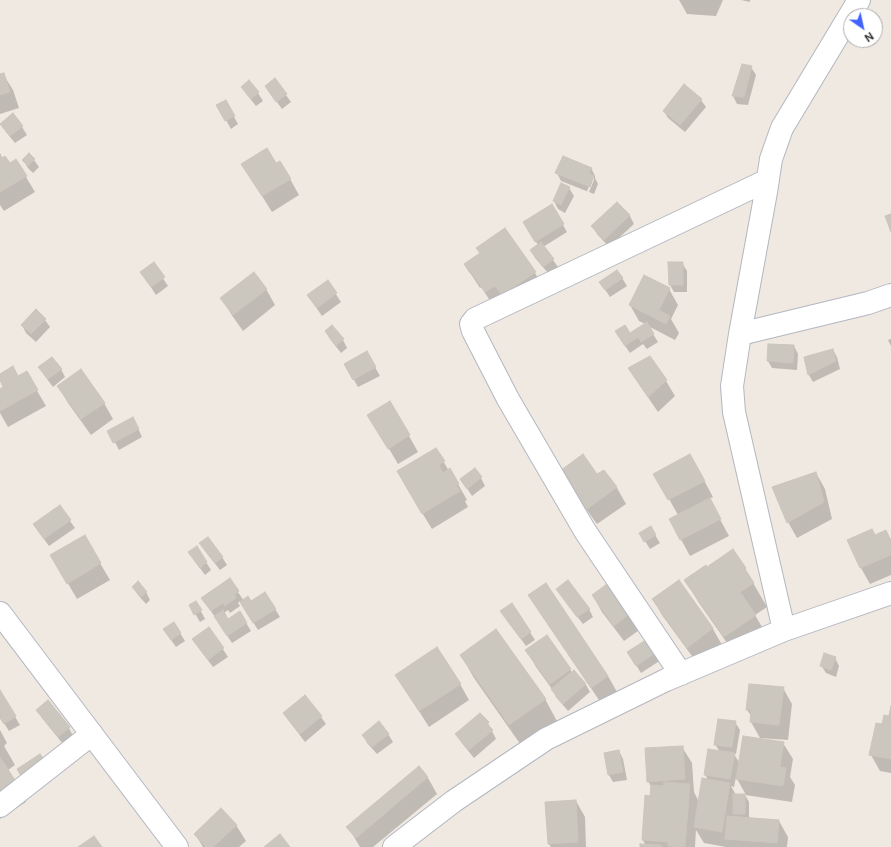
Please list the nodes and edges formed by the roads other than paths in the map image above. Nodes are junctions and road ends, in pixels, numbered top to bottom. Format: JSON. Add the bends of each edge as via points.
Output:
{"nodes":[{"id":1,"x":859,"y":0,"type":"edge"},
{"id":2,"x":768,"y":180,"type":"junction"},
{"id":3,"x":891,"y":295,"type":"edge"},
{"id":4,"x":740,"y":334,"type":"junction"},
{"id":5,"x":891,"y":593,"type":"edge"},
{"id":6,"x":0,"y":613,"type":"edge"},
{"id":7,"x":784,"y":630,"type":"junction"},
{"id":8,"x":681,"y":674,"type":"junction"},
{"id":9,"x":92,"y":734,"type":"junction"},
{"id":10,"x":0,"y":806,"type":"edge"},
{"id":11,"x":177,"y":847,"type":"edge"},
{"id":12,"x":394,"y":847,"type":"edge"}],
"edges":[{"from":1,"to":2,"type":"street","via":[[782,128],[771,159]]},
{"from":2,"to":4,"type":"street"},
{"from":2,"to":8,"type":"street","via":[[475,319],[471,324],[508,399],[585,531]]},
{"from":3,"to":4,"type":"street"},
{"from":4,"to":7,"type":"street","via":[[732,386],[734,412]]},
{"from":5,"to":7,"type":"street"},
{"from":6,"to":9,"type":"street"},
{"from":7,"to":8,"type":"street"},
{"from":8,"to":12,"type":"street","via":[[546,739],[454,801]]},
{"from":9,"to":10,"type":"street"},
{"from":9,"to":11,"type":"street"}]}
